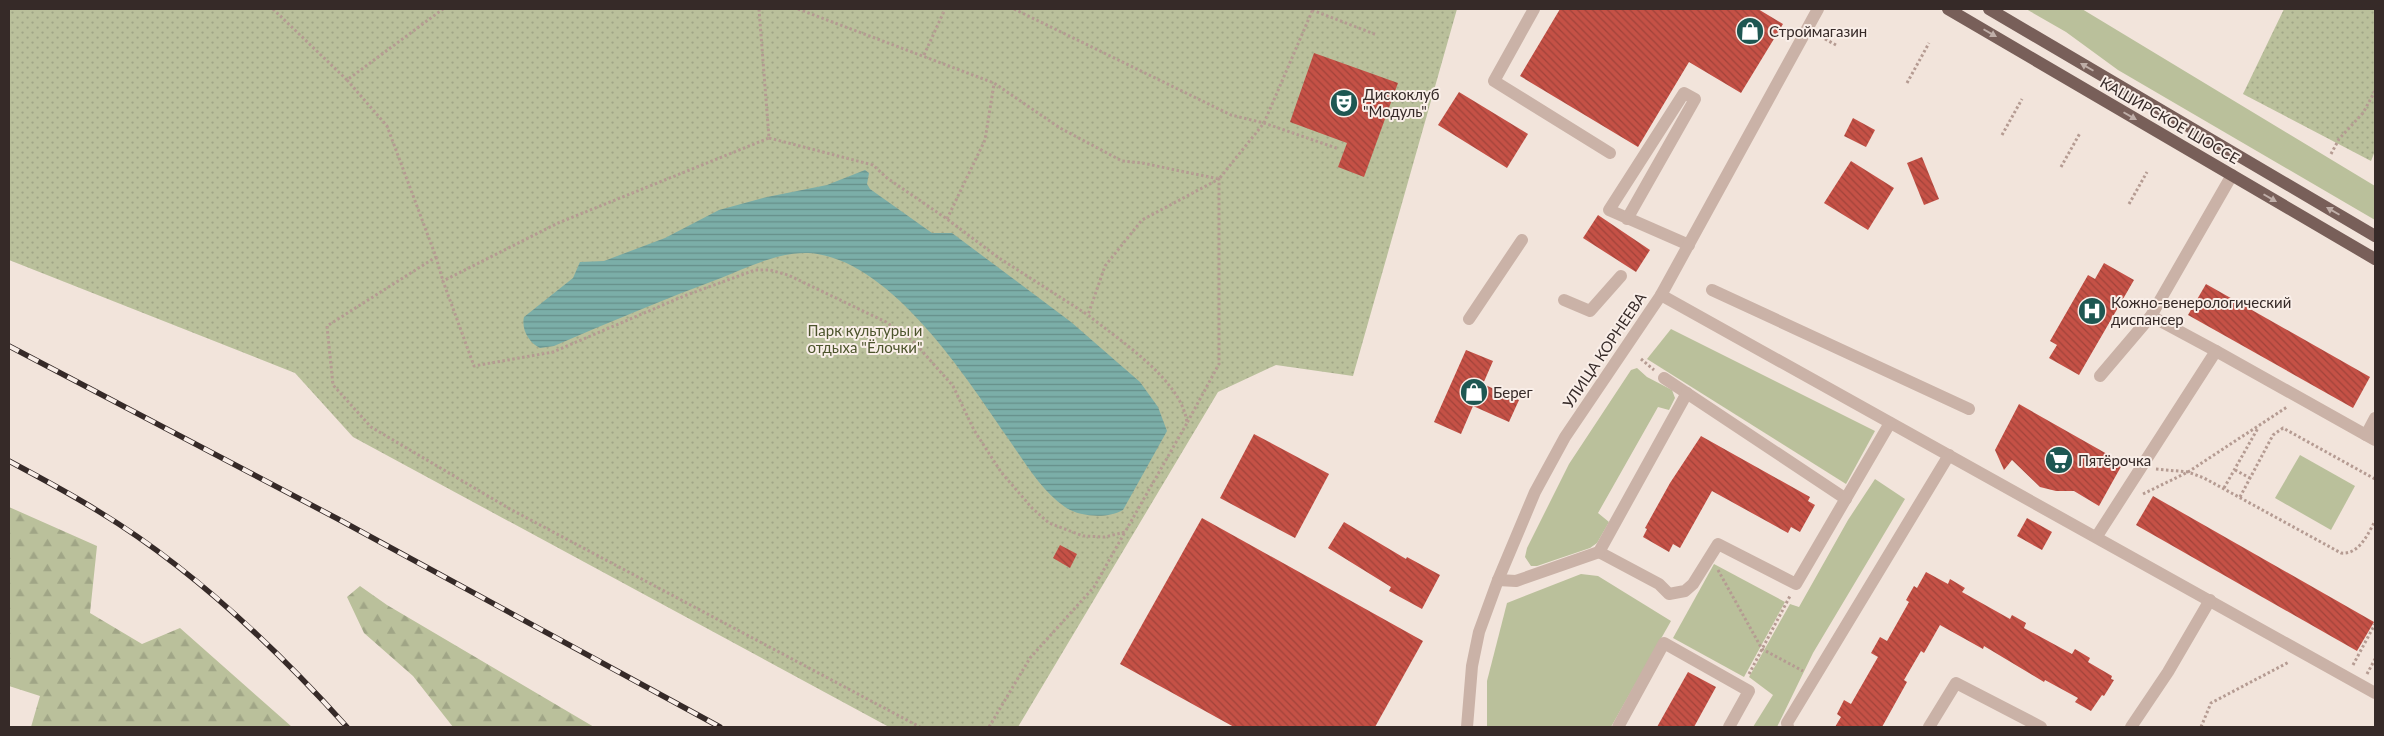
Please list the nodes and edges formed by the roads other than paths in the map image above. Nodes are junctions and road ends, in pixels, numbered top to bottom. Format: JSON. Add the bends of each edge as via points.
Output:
{"nodes":[{"id":1,"x":1534,"y":9,"type":"edge"},
{"id":2,"x":1818,"y":9,"type":"edge"},
{"id":3,"x":1948,"y":9,"type":"edge"},
{"id":4,"x":1989,"y":9,"type":"edge"},
{"id":5,"x":1610,"y":153,"type":"dead end"},
{"id":6,"x":2232,"y":175,"type":"junction"},
{"id":7,"x":1627,"y":219,"type":"junction"},
{"id":8,"x":2375,"y":236,"type":"edge"},
{"id":9,"x":1522,"y":240,"type":"dead end"},
{"id":10,"x":1689,"y":245,"type":"junction"},
{"id":11,"x":2375,"y":259,"type":"edge"},
{"id":12,"x":1621,"y":276,"type":"dead end"},
{"id":13,"x":1712,"y":290,"type":"dead end"},
{"id":14,"x":1661,"y":295,"type":"junction"},
{"id":15,"x":1564,"y":300,"type":"dead end"},
{"id":16,"x":2151,"y":316,"type":"junction"},
{"id":17,"x":1468,"y":320,"type":"dead end"},
{"id":18,"x":2216,"y":351,"type":"junction"},
{"id":19,"x":2100,"y":376,"type":"dead end"},
{"id":20,"x":1664,"y":378,"type":"dead end"},
{"id":21,"x":1687,"y":393,"type":"junction"},
{"id":22,"x":1969,"y":409,"type":"dead end"},
{"id":23,"x":2375,"y":418,"type":"edge"},
{"id":24,"x":1890,"y":423,"type":"junction"},
{"id":25,"x":2370,"y":437,"type":"edge"},
{"id":26,"x":1949,"y":456,"type":"junction"},
{"id":27,"x":1846,"y":499,"type":"junction"},
{"id":28,"x":2097,"y":536,"type":"junction"},
{"id":29,"x":1599,"y":552,"type":"junction"},
{"id":30,"x":1498,"y":580,"type":"junction"},
{"id":31,"x":2210,"y":600,"type":"junction"},
{"id":32,"x":2375,"y":694,"type":"edge"},
{"id":33,"x":1467,"y":727,"type":"edge"},
{"id":34,"x":1618,"y":727,"type":"edge"},
{"id":35,"x":1729,"y":727,"type":"edge"},
{"id":36,"x":1788,"y":727,"type":"edge"},
{"id":37,"x":1929,"y":727,"type":"edge"},
{"id":38,"x":2041,"y":727,"type":"edge"},
{"id":39,"x":2131,"y":727,"type":"edge"}],
"edges":[{"from":1,"to":5,"type":"street","via":[[1494,81]]},
{"from":2,"to":10,"type":"street","name":"УЛИЦА КОРНЕЕВА"},
{"from":3,"to":6,"type":"main road","name":"КАШИРСКОЕ ШОССЕ","one_way":true},
{"from":8,"to":4,"type":"main road","name":"КАШИРСКОЕ ШОССЕ","one_way":true},
{"from":6,"to":11,"type":"main road","name":"КАШИРСКОЕ ШОССЕ","one_way":true},
{"from":6,"to":16,"type":"street"},
{"from":7,"to":7,"type":"street","via":[[1609,210],[1684,94],[1695,99]]},
{"from":7,"to":10,"type":"street"},
{"from":9,"to":17,"type":"street"},
{"from":10,"to":14,"type":"street","name":"УЛИЦА КОРНЕЕВА"},
{"from":12,"to":15,"type":"street","via":[[1590,311]]},
{"from":13,"to":22,"type":"street"},
{"from":14,"to":24,"type":"street"},
{"from":14,"to":30,"type":"street","name":"УЛИЦА КОРНЕЕВА","via":[[1554,455],[1534,492]]},
{"from":16,"to":18,"type":"street"},
{"from":16,"to":19,"type":"street"},
{"from":18,"to":25,"type":"street"},
{"from":18,"to":28,"type":"street"},
{"from":20,"to":21,"type":"street"},
{"from":21,"to":27,"type":"street"},
{"from":21,"to":29,"type":"street"},
{"from":23,"to":25,"type":"street"},
{"from":24,"to":26,"type":"street"},
{"from":24,"to":27,"type":"street"},
{"from":26,"to":28,"type":"street"},
{"from":26,"to":36,"type":"street","via":[[1814,677],[1787,723]]},
{"from":27,"to":29,"type":"street","via":[[1796,584],[1718,544],[1693,584],[1685,591],[1669,594],[1659,584]]},
{"from":28,"to":31,"type":"street"},
{"from":29,"to":30,"type":"street","via":[[1516,580]]},
{"from":30,"to":33,"type":"street","name":"УЛИЦА КОРНЕЕВА","via":[[1475,648]]},
{"from":31,"to":32,"type":"street"},
{"from":31,"to":39,"type":"street"},
{"from":34,"to":35,"type":"street","via":[[1664,643],[1750,691]]},
{"from":37,"to":38,"type":"street","via":[[1956,683]]}]}
